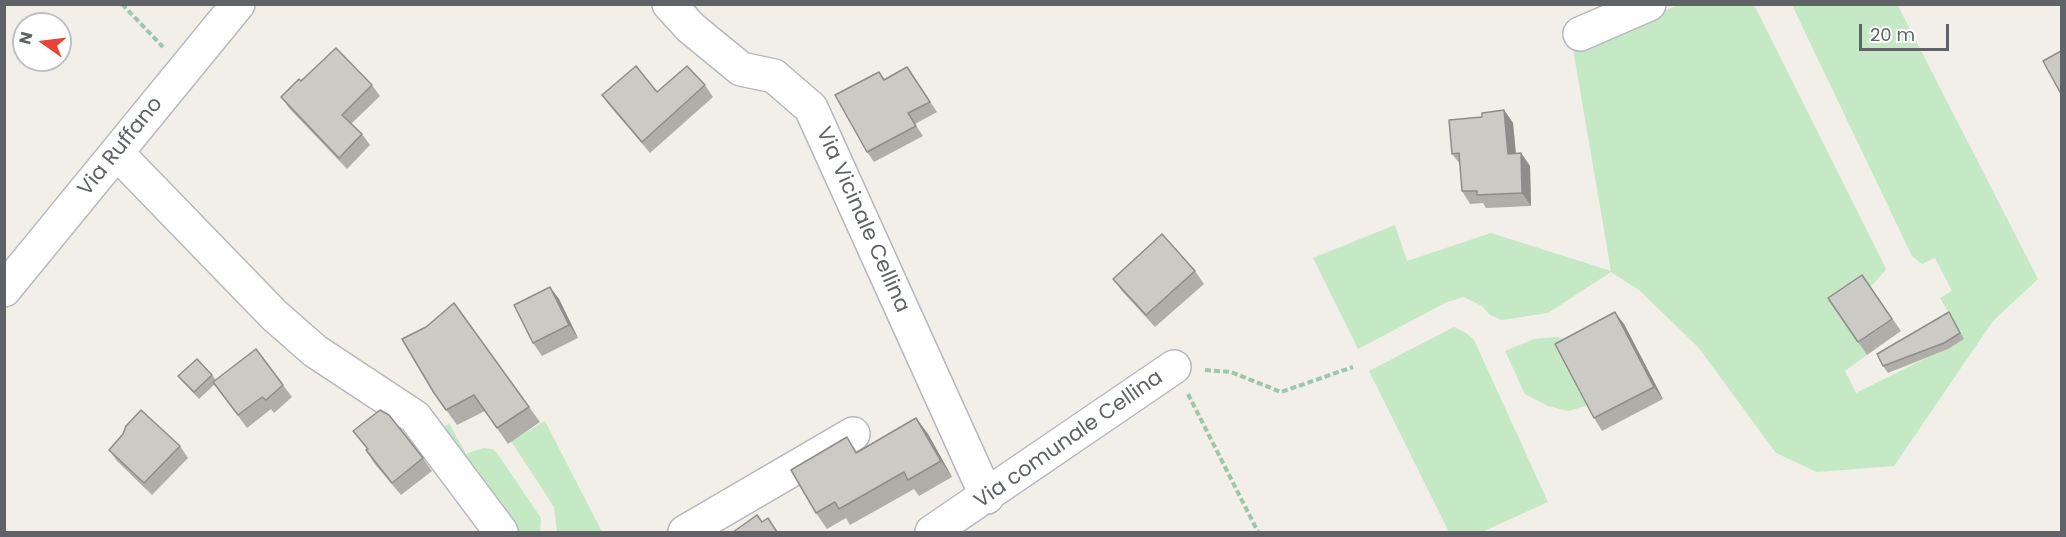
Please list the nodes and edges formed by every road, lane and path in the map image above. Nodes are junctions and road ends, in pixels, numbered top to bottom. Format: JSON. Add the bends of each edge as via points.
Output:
{"nodes":[{"id":1,"x":122,"y":4,"type":"edge"},
{"id":2,"x":238,"y":4,"type":"edge"},
{"id":3,"x":669,"y":4,"type":"edge"},
{"id":4,"x":1649,"y":4,"type":"edge"},
{"id":5,"x":1580,"y":34,"type":"dead end"},
{"id":6,"x":185,"y":70,"type":"junction"},
{"id":7,"x":117,"y":153,"type":"junction"},
{"id":8,"x":4,"y":290,"type":"edge"},
{"id":9,"x":1174,"y":367,"type":"junction"},
{"id":10,"x":1353,"y":367,"type":"dead end"},
{"id":11,"x":853,"y":434,"type":"dead end"},
{"id":12,"x":987,"y":496,"type":"junction"},
{"id":13,"x":501,"y":532,"type":"edge"},
{"id":14,"x":685,"y":532,"type":"edge"},
{"id":15,"x":932,"y":532,"type":"edge"},
{"id":16,"x":1258,"y":532,"type":"edge"}],
"edges":[{"from":1,"to":6,"type":"path"},
{"from":2,"to":6,"type":"street","name":"Via Ruffano"},
{"from":3,"to":12,"type":"street","name":"Via Vicinale Cellina","via":[[691,28],[741,69],[774,75],[811,108]]},
{"from":4,"to":5,"type":"street"},
{"from":6,"to":7,"type":"street","name":"Via Ruffano"},
{"from":7,"to":8,"type":"street","name":"Via Ruffano"},
{"from":7,"to":13,"type":"street","via":[[298,337],[415,417]]},
{"from":9,"to":10,"type":"path","via":[[1231,372],[1281,392]]},
{"from":9,"to":12,"type":"street","name":"Via comunale Cellina"},
{"from":9,"to":16,"type":"path"},
{"from":11,"to":14,"type":"street"},
{"from":12,"to":15,"type":"street","name":"Via comunale Cellina"}]}
